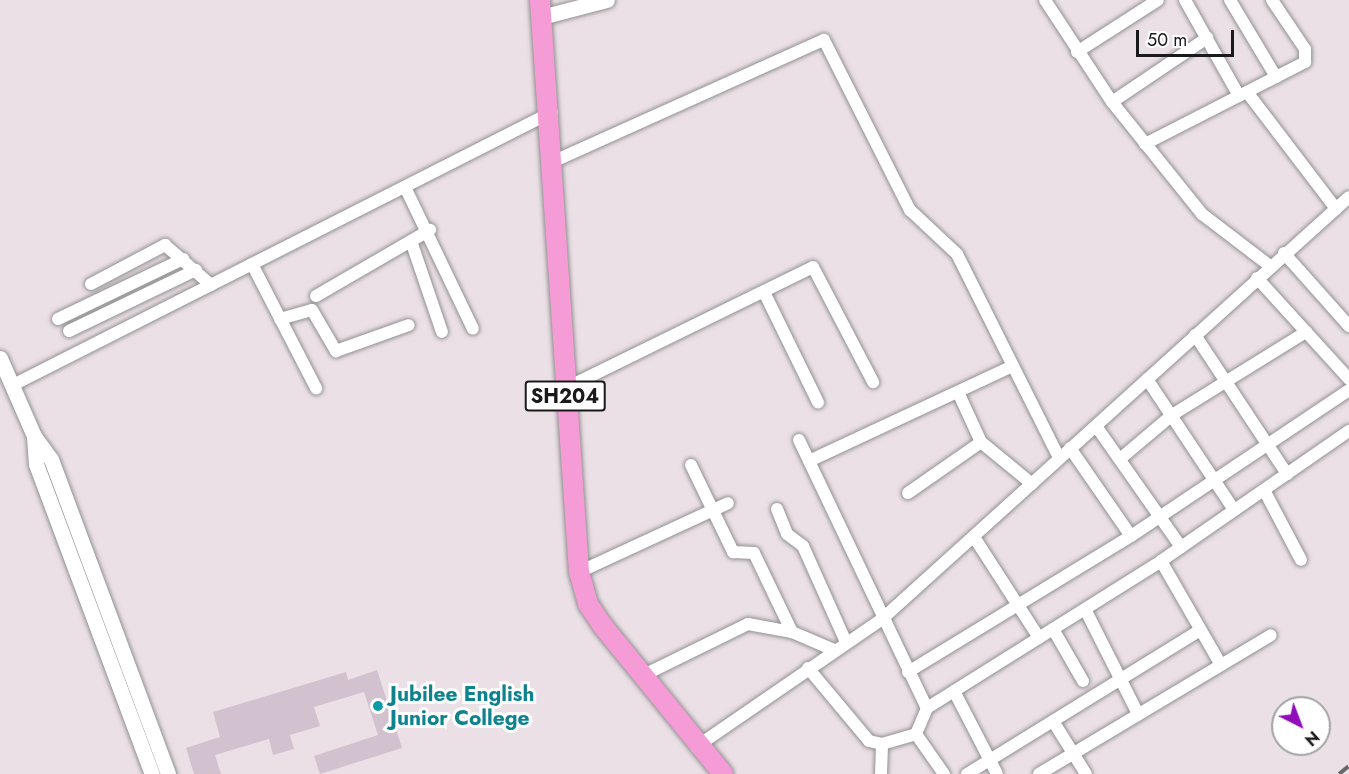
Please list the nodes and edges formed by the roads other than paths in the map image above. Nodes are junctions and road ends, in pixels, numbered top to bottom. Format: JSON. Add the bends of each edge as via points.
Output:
{"nodes":[{"id":1,"x":607,"y":0,"type":"edge"},
{"id":2,"x":1046,"y":0,"type":"edge"},
{"id":3,"x":1158,"y":0,"type":"edge"},
{"id":4,"x":1185,"y":0,"type":"edge"},
{"id":5,"x":1230,"y":0,"type":"edge"},
{"id":6,"x":1272,"y":0,"type":"edge"},
{"id":7,"x":542,"y":8,"type":"edge"},
{"id":8,"x":1207,"y":38,"type":"junction"},
{"id":9,"x":1077,"y":52,"type":"junction"},
{"id":10,"x":1276,"y":77,"type":"junction"},
{"id":11,"x":1243,"y":94,"type":"junction"},
{"id":12,"x":1112,"y":102,"type":"junction"},
{"id":13,"x":552,"y":112,"type":"junction"},
{"id":14,"x":1145,"y":144,"type":"junction"},
{"id":15,"x":552,"y":162,"type":"junction"},
{"id":16,"x":405,"y":187,"type":"junction"},
{"id":17,"x":1345,"y":203,"type":"edge"},
{"id":18,"x":430,"y":230,"type":"junction"},
{"id":19,"x":411,"y":241,"type":"junction"},
{"id":20,"x":1284,"y":253,"type":"junction"},
{"id":21,"x":183,"y":259,"type":"junction"},
{"id":22,"x":252,"y":264,"type":"junction"},
{"id":23,"x":1270,"y":266,"type":"junction"},
{"id":24,"x":195,"y":270,"type":"junction"},
{"id":25,"x":1257,"y":278,"type":"junction"},
{"id":26,"x":91,"y":284,"type":"dead end"},
{"id":27,"x":211,"y":285,"type":"junction"},
{"id":28,"x":764,"y":292,"type":"junction"},
{"id":29,"x":316,"y":296,"type":"dead end"},
{"id":30,"x":58,"y":319,"type":"dead end"},
{"id":31,"x":280,"y":319,"type":"junction"},
{"id":32,"x":409,"y":325,"type":"dead end"},
{"id":33,"x":1349,"y":326,"type":"edge"},
{"id":34,"x":472,"y":329,"type":"dead end"},
{"id":35,"x":69,"y":331,"type":"dead end"},
{"id":36,"x":442,"y":332,"type":"dead end"},
{"id":37,"x":1306,"y":332,"type":"junction"},
{"id":38,"x":1195,"y":335,"type":"junction"},
{"id":39,"x":0,"y":358,"type":"edge"},
{"id":40,"x":1013,"y":366,"type":"junction"},
{"id":41,"x":1147,"y":379,"type":"junction"},
{"id":42,"x":1349,"y":380,"type":"edge"},
{"id":43,"x":1226,"y":381,"type":"junction"},
{"id":44,"x":873,"y":382,"type":"dead end"},
{"id":45,"x":13,"y":385,"type":"junction"},
{"id":46,"x":316,"y":388,"type":"dead end"},
{"id":47,"x":564,"y":389,"type":"junction"},
{"id":48,"x":1349,"y":390,"type":"edge"},
{"id":49,"x":958,"y":392,"type":"junction"},
{"id":50,"x":818,"y":402,"type":"dead end"},
{"id":51,"x":1172,"y":416,"type":"junction"},
{"id":52,"x":1096,"y":426,"type":"junction"},
{"id":53,"x":1349,"y":431,"type":"edge"},
{"id":54,"x":34,"y":436,"type":"junction"},
{"id":55,"x":799,"y":440,"type":"dead end"},
{"id":56,"x":981,"y":442,"type":"junction"},
{"id":57,"x":1268,"y":445,"type":"junction"},
{"id":58,"x":1070,"y":448,"type":"junction"},
{"id":59,"x":1059,"y":458,"type":"junction"},
{"id":60,"x":1120,"y":459,"type":"junction"},
{"id":61,"x":809,"y":461,"type":"junction"},
{"id":62,"x":691,"y":465,"type":"dead end"},
{"id":63,"x":1287,"y":474,"type":"junction"},
{"id":64,"x":1215,"y":480,"type":"junction"},
{"id":65,"x":1032,"y":484,"type":"junction"},
{"id":66,"x":1264,"y":490,"type":"junction"},
{"id":67,"x":908,"y":493,"type":"dead end"},
{"id":68,"x":728,"y":503,"type":"dead end"},
{"id":69,"x":777,"y":509,"type":"dead end"},
{"id":70,"x":714,"y":510,"type":"junction"},
{"id":71,"x":1234,"y":510,"type":"junction"},
{"id":72,"x":1160,"y":517,"type":"junction"},
{"id":73,"x":1131,"y":536,"type":"junction"},
{"id":74,"x":974,"y":537,"type":"junction"},
{"id":75,"x":1181,"y":547,"type":"junction"},
{"id":76,"x":1300,"y":560,"type":"dead end"},
{"id":77,"x":1161,"y":561,"type":"junction"},
{"id":78,"x":579,"y":572,"type":"junction"},
{"id":79,"x":97,"y":576,"type":"junction"},
{"id":80,"x":82,"y":583,"type":"junction"},
{"id":81,"x":1017,"y":604,"type":"junction"},
{"id":82,"x":1085,"y":609,"type":"junction"},
{"id":83,"x":882,"y":619,"type":"junction"},
{"id":84,"x":1053,"y":629,"type":"junction"},
{"id":85,"x":1200,"y":630,"type":"junction"},
{"id":86,"x":792,"y":632,"type":"junction"},
{"id":87,"x":1271,"y":635,"type":"dead end"},
{"id":88,"x":1039,"y":638,"type":"junction"},
{"id":89,"x":846,"y":642,"type":"junction"},
{"id":90,"x":834,"y":650,"type":"junction"},
{"id":91,"x":1221,"y":665,"type":"junction"},
{"id":92,"x":808,"y":668,"type":"junction"},
{"id":93,"x":909,"y":672,"type":"junction"},
{"id":94,"x":644,"y":675,"type":"junction"},
{"id":95,"x":1083,"y":681,"type":"dead end"},
{"id":96,"x":1118,"y":682,"type":"junction"},
{"id":97,"x":954,"y":691,"type":"junction"},
{"id":98,"x":927,"y":708,"type":"junction"},
{"id":99,"x":1138,"y":714,"type":"junction"},
{"id":100,"x":1053,"y":721,"type":"junction"},
{"id":101,"x":916,"y":734,"type":"junction"},
{"id":102,"x":882,"y":744,"type":"junction"},
{"id":103,"x":701,"y":746,"type":"junction"},
{"id":104,"x":1073,"y":754,"type":"junction"},
{"id":105,"x":989,"y":760,"type":"junction"},
{"id":106,"x":152,"y":774,"type":"edge"},
{"id":107,"x":168,"y":774,"type":"edge"},
{"id":108,"x":713,"y":774,"type":"edge"},
{"id":109,"x":723,"y":774,"type":"edge"},
{"id":110,"x":881,"y":774,"type":"edge"},
{"id":111,"x":944,"y":774,"type":"edge"},
{"id":112,"x":967,"y":774,"type":"edge"},
{"id":113,"x":997,"y":774,"type":"edge"},
{"id":114,"x":1039,"y":774,"type":"edge"},
{"id":115,"x":1086,"y":774,"type":"edge"}],
"edges":[{"from":1,"to":7,"type":"street"},
{"from":2,"to":9,"type":"street"},
{"from":3,"to":9,"type":"street"},
{"from":4,"to":8,"type":"street"},
{"from":5,"to":10,"type":"street"},
{"from":6,"to":10,"type":"street","via":[[1307,53],[1305,62]]},
{"from":7,"to":13,"type":"main road","number":"SH204"},
{"from":8,"to":11,"type":"street"},
{"from":8,"to":12,"type":"street"},
{"from":9,"to":12,"type":"street"},
{"from":10,"to":11,"type":"street"},
{"from":11,"to":14,"type":"street"},
{"from":11,"to":17,"type":"street"},
{"from":12,"to":14,"type":"street"},
{"from":13,"to":15,"type":"main road","number":"SH204"},
{"from":13,"to":16,"type":"street"},
{"from":14,"to":23,"type":"street","via":[[1202,214]]},
{"from":15,"to":40,"type":"street","via":[[824,40],[910,210],[957,255]]},
{"from":15,"to":47,"type":"main road","number":"SH204"},
{"from":16,"to":18,"type":"street"},
{"from":16,"to":22,"type":"street"},
{"from":17,"to":20,"type":"street"},
{"from":18,"to":19,"type":"street"},
{"from":18,"to":34,"type":"street"},
{"from":19,"to":29,"type":"street"},
{"from":19,"to":36,"type":"street"},
{"from":20,"to":23,"type":"street"},
{"from":20,"to":33,"type":"street"},
{"from":21,"to":24,"type":"street"},
{"from":21,"to":26,"type":"street","via":[[165,245]]},
{"from":21,"to":30,"type":"street"},
{"from":22,"to":27,"type":"street"},
{"from":22,"to":31,"type":"street"},
{"from":23,"to":25,"type":"street"},
{"from":24,"to":27,"type":"street"},
{"from":24,"to":35,"type":"street"},
{"from":25,"to":37,"type":"street"},
{"from":25,"to":38,"type":"street"},
{"from":27,"to":45,"type":"street"},
{"from":28,"to":44,"type":"street","via":[[816,268]]},
{"from":28,"to":47,"type":"street"},
{"from":28,"to":50,"type":"street"},
{"from":31,"to":32,"type":"street","via":[[312,310],[336,351]]},
{"from":31,"to":46,"type":"street"},
{"from":37,"to":42,"type":"street"},
{"from":37,"to":43,"type":"street"},
{"from":38,"to":41,"type":"street"},
{"from":38,"to":43,"type":"street"},
{"from":39,"to":45,"type":"street"},
{"from":40,"to":49,"type":"street"},
{"from":40,"to":59,"type":"street"},
{"from":41,"to":51,"type":"street"},
{"from":41,"to":52,"type":"street"},
{"from":43,"to":51,"type":"street"},
{"from":43,"to":57,"type":"street"},
{"from":45,"to":54,"type":"street"},
{"from":47,"to":78,"type":"main road","number":"SH204"},
{"from":48,"to":57,"type":"street"},
{"from":49,"to":56,"type":"street"},
{"from":49,"to":61,"type":"street"},
{"from":51,"to":60,"type":"street"},
{"from":51,"to":64,"type":"street"},
{"from":52,"to":58,"type":"street"},
{"from":52,"to":60,"type":"street"},
{"from":53,"to":63,"type":"street"},
{"from":54,"to":79,"type":"street","via":[[51,459]]},
{"from":54,"to":80,"type":"street","via":[[36,464]]},
{"from":55,"to":61,"type":"street"},
{"from":56,"to":65,"type":"street"},
{"from":56,"to":67,"type":"street"},
{"from":57,"to":63,"type":"street"},
{"from":57,"to":64,"type":"street"},
{"from":58,"to":59,"type":"street"},
{"from":58,"to":73,"type":"street"},
{"from":59,"to":65,"type":"street"},
{"from":60,"to":72,"type":"street"},
{"from":61,"to":83,"type":"street"},
{"from":62,"to":70,"type":"street"},
{"from":63,"to":66,"type":"street"},
{"from":64,"to":71,"type":"street"},
{"from":64,"to":72,"type":"street"},
{"from":65,"to":74,"type":"street"},
{"from":66,"to":71,"type":"street"},
{"from":66,"to":76,"type":"street"},
{"from":68,"to":70,"type":"street"},
{"from":69,"to":89,"type":"street","via":[[787,534],[803,546]]},
{"from":70,"to":78,"type":"street"},
{"from":70,"to":86,"type":"street","via":[[733,552],[754,554]]},
{"from":71,"to":75,"type":"street"},
{"from":72,"to":73,"type":"street"},
{"from":72,"to":75,"type":"street"},
{"from":73,"to":81,"type":"street"},
{"from":74,"to":81,"type":"street"},
{"from":74,"to":83,"type":"street"},
{"from":75,"to":77,"type":"street"},
{"from":77,"to":82,"type":"street"},
{"from":77,"to":85,"type":"street"},
{"from":78,"to":94,"type":"main road","number":"SH204","via":[[588,604]]},
{"from":79,"to":80,"type":"street"},
{"from":79,"to":107,"type":"street"},
{"from":80,"to":106,"type":"street"},
{"from":81,"to":88,"type":"street"},
{"from":81,"to":93,"type":"street"},
{"from":82,"to":84,"type":"street"},
{"from":82,"to":96,"type":"street"},
{"from":83,"to":89,"type":"street"},
{"from":83,"to":93,"type":"street"},
{"from":84,"to":88,"type":"street"},
{"from":84,"to":95,"type":"street"},
{"from":85,"to":91,"type":"street"},
{"from":85,"to":96,"type":"street"},
{"from":86,"to":90,"type":"street"},
{"from":86,"to":94,"type":"street","via":[[740,626]]},
{"from":87,"to":91,"type":"street"},
{"from":88,"to":97,"type":"street"},
{"from":89,"to":90,"type":"street"},
{"from":90,"to":92,"type":"street"},
{"from":91,"to":99,"type":"street"},
{"from":92,"to":102,"type":"street","via":[[869,741]]},
{"from":92,"to":103,"type":"street"},
{"from":93,"to":98,"type":"street"},
{"from":94,"to":103,"type":"main road","number":"SH204"},
{"from":96,"to":99,"type":"street"},
{"from":96,"to":100,"type":"street"},
{"from":97,"to":98,"type":"street"},
{"from":97,"to":105,"type":"street"},
{"from":98,"to":101,"type":"street"},
{"from":99,"to":104,"type":"street"},
{"from":100,"to":104,"type":"street"},
{"from":100,"to":105,"type":"street"},
{"from":101,"to":102,"type":"street"},
{"from":101,"to":111,"type":"street"},
{"from":102,"to":110,"type":"street"},
{"from":103,"to":108,"type":"street","via":[[696,752]]},
{"from":103,"to":109,"type":"main road","number":"SH204"},
{"from":104,"to":114,"type":"street"},
{"from":104,"to":115,"type":"street"},
{"from":105,"to":112,"type":"street"},
{"from":105,"to":113,"type":"street"}]}
